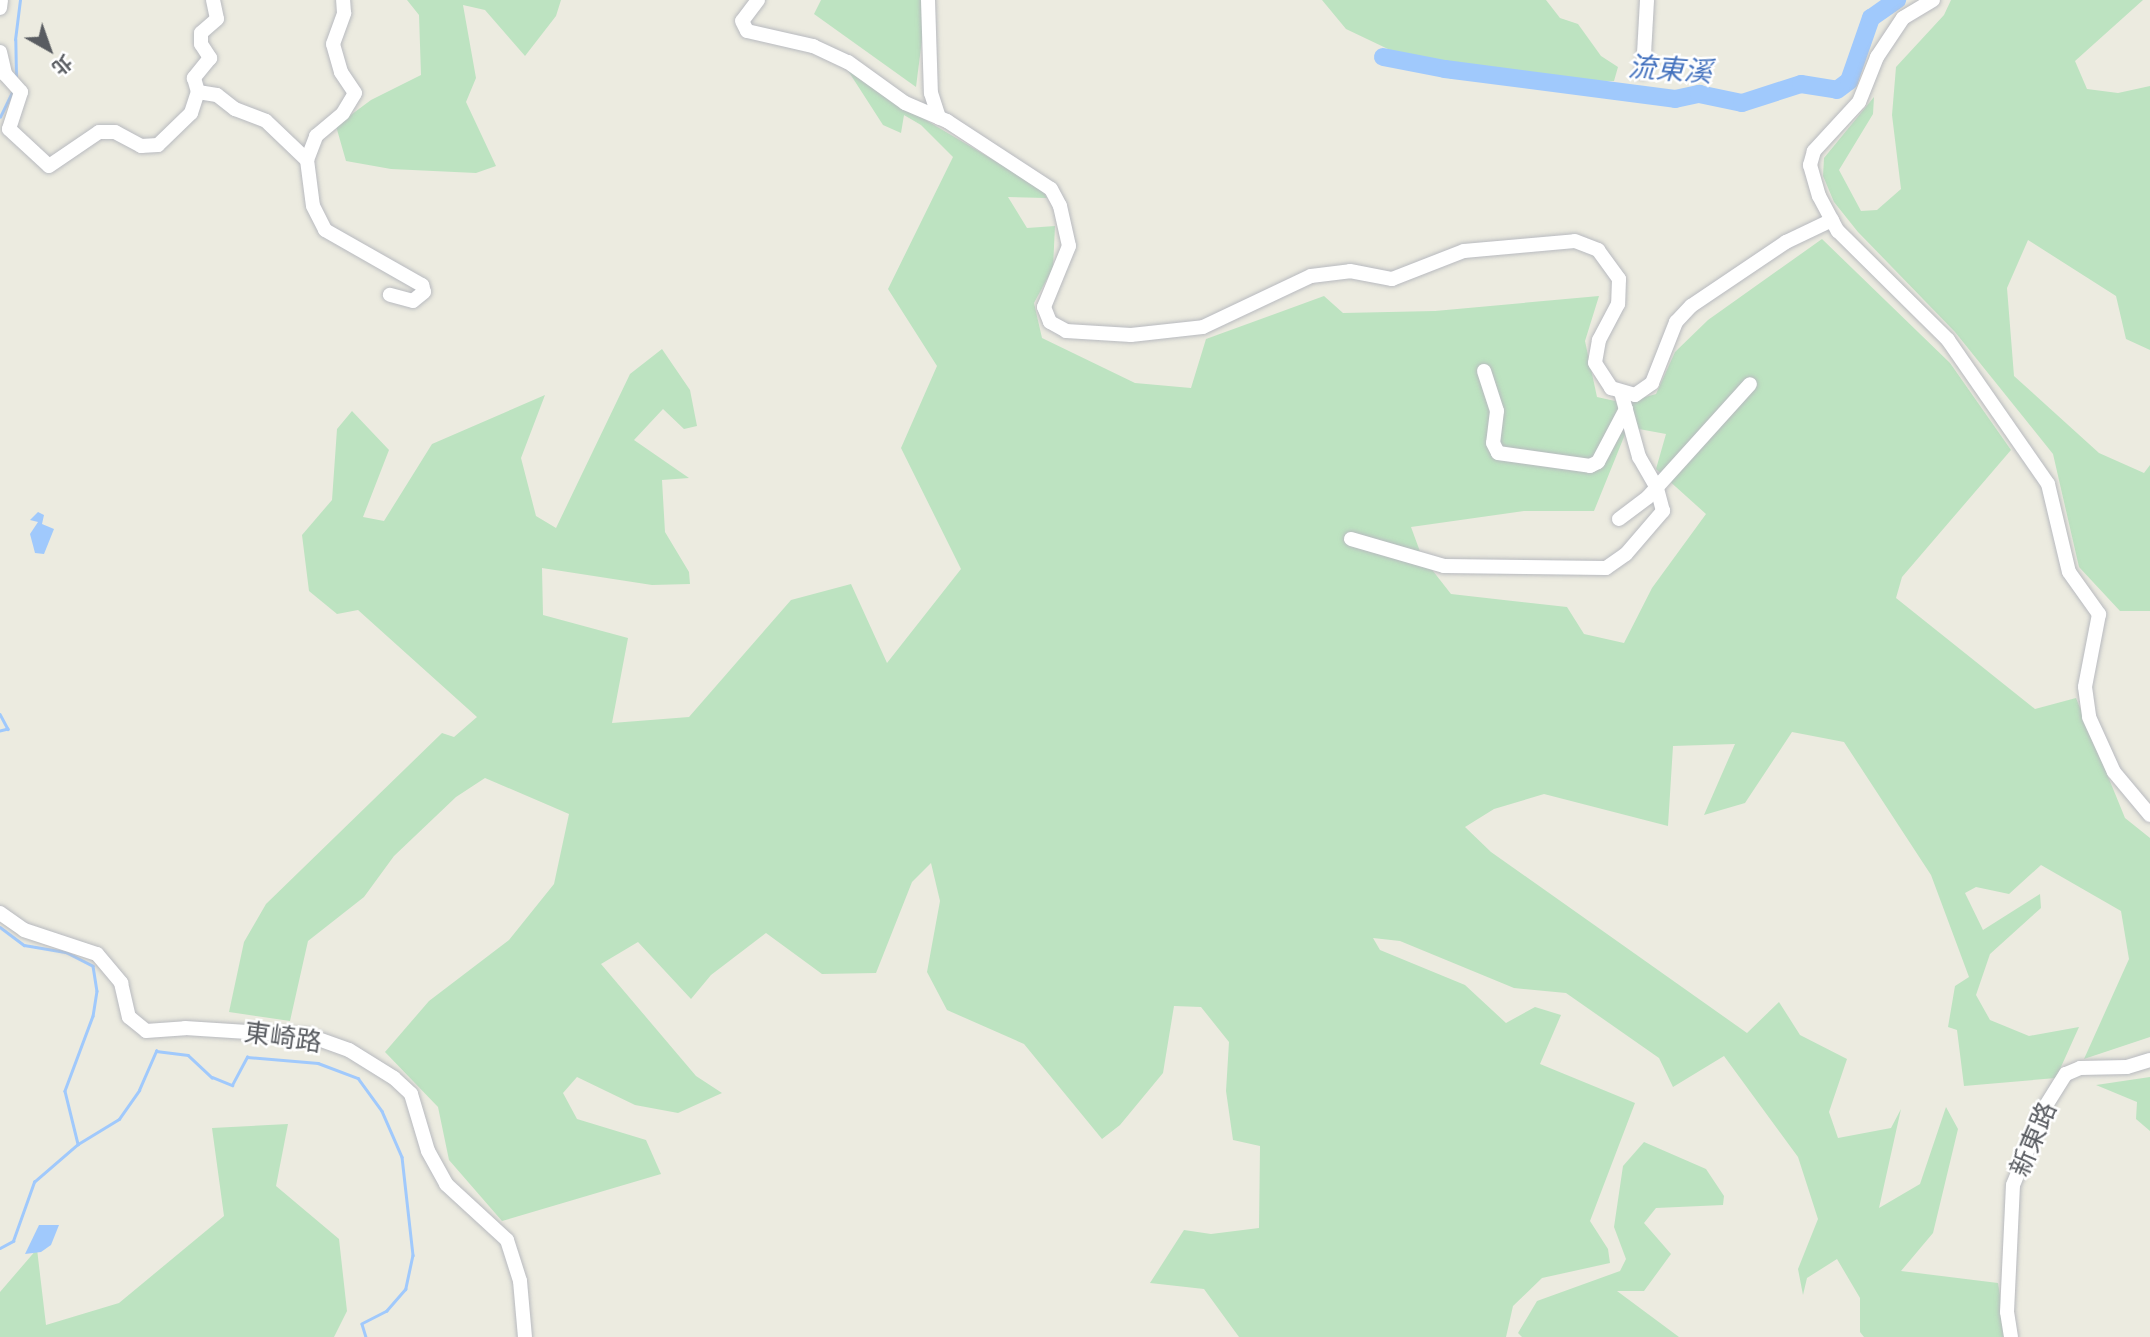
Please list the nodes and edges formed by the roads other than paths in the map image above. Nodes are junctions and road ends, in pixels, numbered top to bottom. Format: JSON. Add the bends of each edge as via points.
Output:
{"nodes":[{"id":1,"x":1,"y":0,"type":"edge"},
{"id":2,"x":213,"y":0,"type":"edge"},
{"id":3,"x":343,"y":0,"type":"edge"},
{"id":4,"x":758,"y":0,"type":"edge"},
{"id":5,"x":928,"y":0,"type":"edge"},
{"id":6,"x":1647,"y":0,"type":"edge"},
{"id":7,"x":1933,"y":0,"type":"edge"},
{"id":8,"x":0,"y":8,"type":"edge"},
{"id":9,"x":0,"y":52,"type":"edge"},
{"id":10,"x":1643,"y":72,"type":"dead end"},
{"id":11,"x":198,"y":92,"type":"junction"},
{"id":12,"x":939,"y":118,"type":"junction"},
{"id":13,"x":307,"y":160,"type":"junction"},
{"id":14,"x":1832,"y":220,"type":"junction"},
{"id":15,"x":390,"y":295,"type":"dead end"},
{"id":16,"x":1484,"y":371,"type":"dead end"},
{"id":17,"x":1750,"y":384,"type":"dead end"},
{"id":18,"x":1621,"y":392,"type":"junction"},
{"id":19,"x":1626,"y":409,"type":"junction"},
{"id":20,"x":1657,"y":488,"type":"junction"},
{"id":21,"x":1619,"y":519,"type":"dead end"},
{"id":22,"x":1351,"y":539,"type":"dead end"},
{"id":23,"x":2150,"y":815,"type":"edge"},
{"id":24,"x":0,"y":912,"type":"edge"},
{"id":25,"x":2150,"y":1060,"type":"edge"},
{"id":26,"x":525,"y":1337,"type":"edge"},
{"id":27,"x":2011,"y":1337,"type":"edge"}],
"edges":[{"from":1,"to":8,"type":"street"},
{"from":2,"to":11,"type":"street","via":[[217,19],[201,33],[201,44],[210,58],[194,78]]},
{"from":3,"to":13,"type":"street","via":[[344,13],[332,44],[341,72],[355,93],[343,113],[316,136]]},
{"from":4,"to":12,"type":"street","via":[[742,21],[745,29],[821,48],[908,105]]},
{"from":5,"to":12,"type":"street","via":[[931,93]]},
{"from":6,"to":10,"type":"street"},
{"from":7,"to":14,"type":"street","via":[[1903,19],[1877,57],[1859,103],[1814,151],[1811,165]]},
{"from":9,"to":11,"type":"street","via":[[15,84],[9,129],[49,166],[99,132],[115,132],[141,146],[158,145],[191,113]]},
{"from":11,"to":13,"type":"street","via":[[217,94],[235,108],[266,121]]},
{"from":12,"to":18,"type":"street","via":[[1026,170],[1056,197],[1069,246],[1044,307],[1050,322],[1066,331],[1131,335],[1203,327],[1311,276],[1350,271],[1392,279],[1464,251],[1575,241],[1598,250],[1619,279],[1618,304],[1599,340],[1595,363],[1603,382]]},
{"from":13,"to":15,"type":"street","via":[[313,206],[326,230],[422,285],[424,292],[413,301]]},
{"from":14,"to":18,"type":"street","via":[[1786,242],[1691,306],[1676,322],[1652,383],[1635,395]]},
{"from":14,"to":23,"type":"street","via":[[1948,340],[2048,484],[2070,572],[2099,614],[2084,702],[2114,772]]},
{"from":16,"to":19,"type":"street","via":[[1497,411],[1493,443],[1498,453],[1590,466],[1598,462]]},
{"from":17,"to":20,"type":"street"},
{"from":18,"to":19,"type":"street"},
{"from":19,"to":20,"type":"street","via":[[1639,457]]},
{"from":20,"to":21,"type":"street"},
{"from":20,"to":22,"type":"street","via":[[1663,511],[1626,554],[1606,568],[1444,566]]},
{"from":24,"to":26,"type":"street","name":"東崎路","via":[[24,930],[97,954],[121,983],[129,1017],[146,1031],[185,1028],[310,1036],[349,1050],[394,1079],[411,1094],[428,1151],[446,1184],[507,1240],[520,1280]]},
{"from":25,"to":27,"type":"street","name":"新東路","via":[[2127,1067],[2080,1068],[2066,1074],[2045,1107],[2023,1152],[2012,1193],[2007,1312]]}]}
